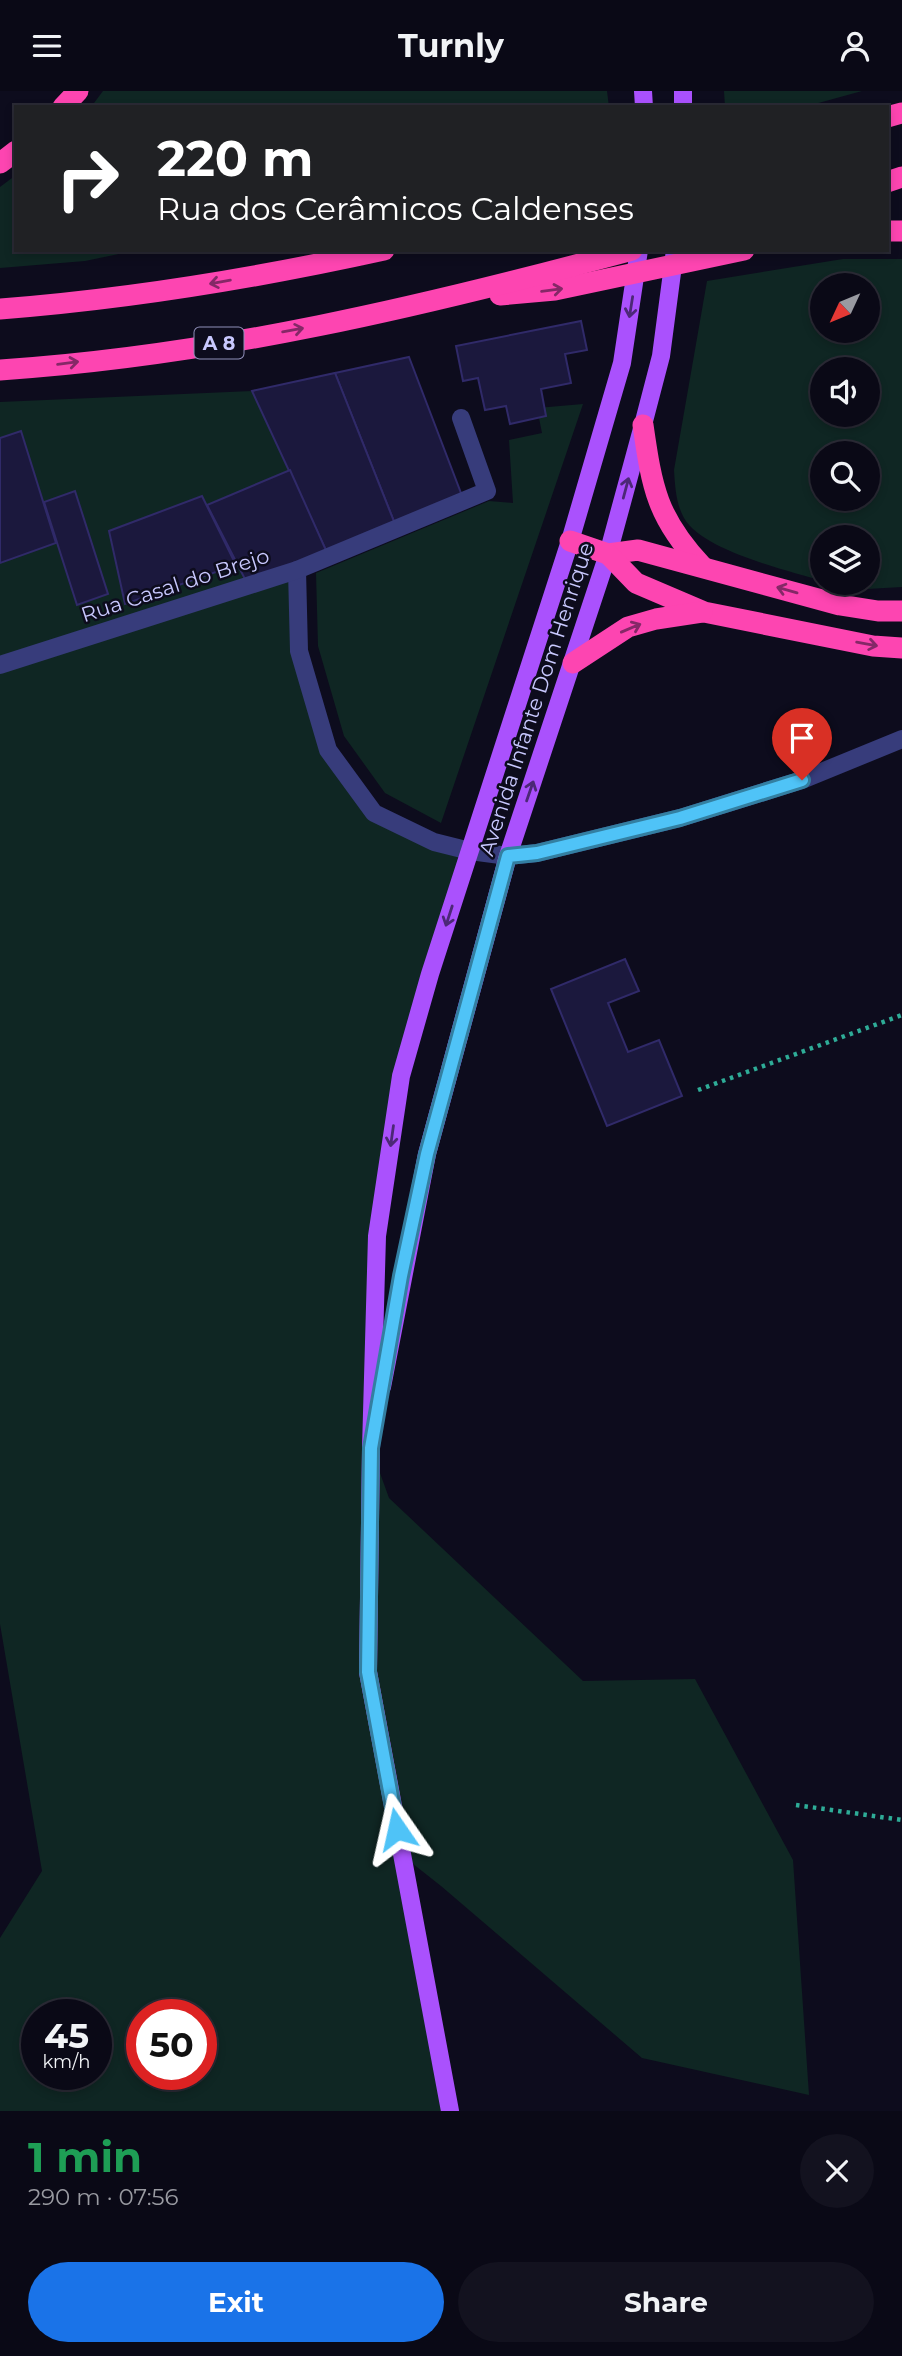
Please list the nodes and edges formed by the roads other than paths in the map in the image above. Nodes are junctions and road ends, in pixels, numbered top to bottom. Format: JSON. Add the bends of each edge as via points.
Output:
{"nodes":[{"id":1,"x":78,"y":91,"type":"edge"},
{"id":2,"x":66,"y":105,"type":"edge"},
{"id":3,"x":374,"y":252,"type":"edge"},
{"id":4,"x":624,"y":252,"type":"edge"},
{"id":5,"x":639,"y":252,"type":"edge"},
{"id":6,"x":675,"y":252,"type":"edge"},
{"id":7,"x":735,"y":252,"type":"edge"},
{"id":8,"x":435,"y":301,"type":"junction"},
{"id":9,"x":0,"y":309,"type":"edge"},
{"id":10,"x":0,"y":370,"type":"edge"},
{"id":11,"x":461,"y":418,"type":"dead end"},
{"id":12,"x":643,"y":425,"type":"junction"},
{"id":13,"x":570,"y":541,"type":"junction"},
{"id":14,"x":608,"y":554,"type":"junction"},
{"id":15,"x":702,"y":566,"type":"junction"},
{"id":16,"x":297,"y":570,"type":"junction"},
{"id":17,"x":902,"y":611,"type":"edge"},
{"id":18,"x":704,"y":612,"type":"junction"},
{"id":19,"x":902,"y":648,"type":"edge"},
{"id":20,"x":573,"y":663,"type":"junction"},
{"id":21,"x":0,"y":666,"type":"edge"},
{"id":22,"x":902,"y":739,"type":"edge"},
{"id":23,"x":470,"y":851,"type":"junction"},
{"id":24,"x":508,"y":856,"type":"junction"},
{"id":25,"x":371,"y":1448,"type":"junction"},
{"id":26,"x":450,"y":2111,"type":"edge"}],
"edges":[{"from":1,"to":2,"type":"highway"},
{"from":3,"to":9,"type":"highway","one_way":true,"via":[[198,286]]},
{"from":4,"to":8,"type":"highway","number":"A 8"},
{"from":5,"to":13,"type":"main road","name":"Avenida Infante Dom Henrique","one_way":true,"via":[[622,363]]},
{"from":6,"to":12,"type":"main road","name":"Avenida Infante Dom Henrique","via":[[661,356]]},
{"from":8,"to":7,"type":"highway","one_way":true,"via":[[555,290]]},
{"from":10,"to":8,"type":"highway","number":"A 8","one_way":true,"via":[[182,349]]},
{"from":11,"to":16,"type":"street","via":[[488,491]]},
{"from":14,"to":12,"type":"main road","name":"Avenida Infante Dom Henrique","one_way":true},
{"from":12,"to":15,"type":"highway","via":[[656,497],[679,542]]},
{"from":13,"to":14,"type":"highway"},
{"from":13,"to":23,"type":"main road","name":"Avenida Infante Dom Henrique"},
{"from":14,"to":15,"type":"highway","via":[[638,551]]},
{"from":14,"to":18,"type":"highway","via":[[636,583]]},
{"from":14,"to":20,"type":"main road","name":"Avenida Infante Dom Henrique"},
{"from":17,"to":15,"type":"highway","one_way":true,"via":[[840,605]]},
{"from":16,"to":21,"type":"street","name":"Rua Casal do Brejo"},
{"from":16,"to":23,"type":"street","name":"Rua Casal do Brejo","via":[[299,651],[328,750],[374,813],[424,839]]},
{"from":18,"to":19,"type":"highway","one_way":true},
{"from":20,"to":18,"type":"highway","one_way":true,"via":[[628,627]]},
{"from":24,"to":20,"type":"main road","name":"Avenida Infante Dom Henrique","one_way":true},
{"from":22,"to":24,"type":"street","name":"Rua Casal do Brejo","via":[[802,780],[680,818]]},
{"from":23,"to":24,"type":"street","name":"Rua Casal do Brejo"},
{"from":23,"to":25,"type":"main road","name":"Avenida Infante Dom Henrique","one_way":true,"via":[[401,1076],[377,1236]]},
{"from":24,"to":25,"type":"main road","name":"Avenida Infante Dom Henrique","via":[[427,1154]]},
{"from":25,"to":26,"type":"main road","name":"Avenida Infante Dom Henrique","via":[[368,1672]]}]}
